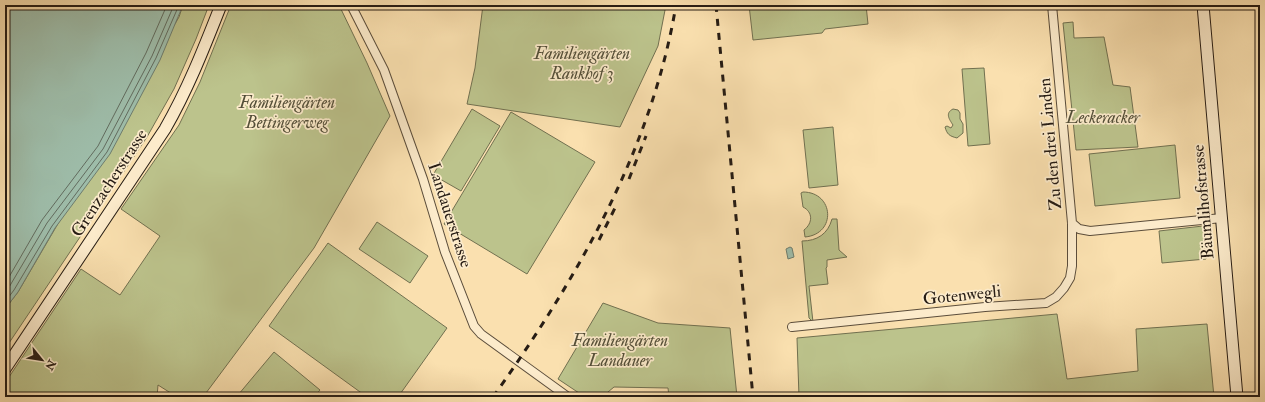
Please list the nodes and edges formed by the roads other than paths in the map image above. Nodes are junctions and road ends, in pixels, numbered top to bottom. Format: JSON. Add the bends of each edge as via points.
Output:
{"nodes":[{"id":1,"x":221,"y":5,"type":"edge"},
{"id":2,"x":351,"y":5,"type":"edge"},
{"id":3,"x":1052,"y":5,"type":"edge"},
{"id":4,"x":1203,"y":5,"type":"edge"},
{"id":5,"x":1222,"y":218,"type":"junction"},
{"id":6,"x":1072,"y":223,"type":"junction"},
{"id":7,"x":792,"y":328,"type":"dead end"},
{"id":8,"x":5,"y":369,"type":"edge"},
{"id":9,"x":568,"y":397,"type":"edge"},
{"id":10,"x":1237,"y":397,"type":"edge"}],
"edges":[{"from":1,"to":8,"type":"main road","name":"Grenzacherstrasse","via":[[192,77],[166,129]]},
{"from":2,"to":9,"type":"street","name":"Landauerstrasse","via":[[384,70],[423,179],[445,252],[474,326],[481,334]]},
{"from":3,"to":6,"type":"street","name":"Zu den drei Linden"},
{"from":4,"to":5,"type":"main road","name":"Bäumlihofstrasse"},
{"from":5,"to":6,"type":"street","name":"Zu den drei Linden","via":[[1090,231],[1079,229]]},
{"from":5,"to":10,"type":"main road","name":"Bäumlihofstrasse"},
{"from":6,"to":7,"type":"street","name":"Gotenwegli","via":[[1070,278],[1056,297],[1046,303]]}]}
